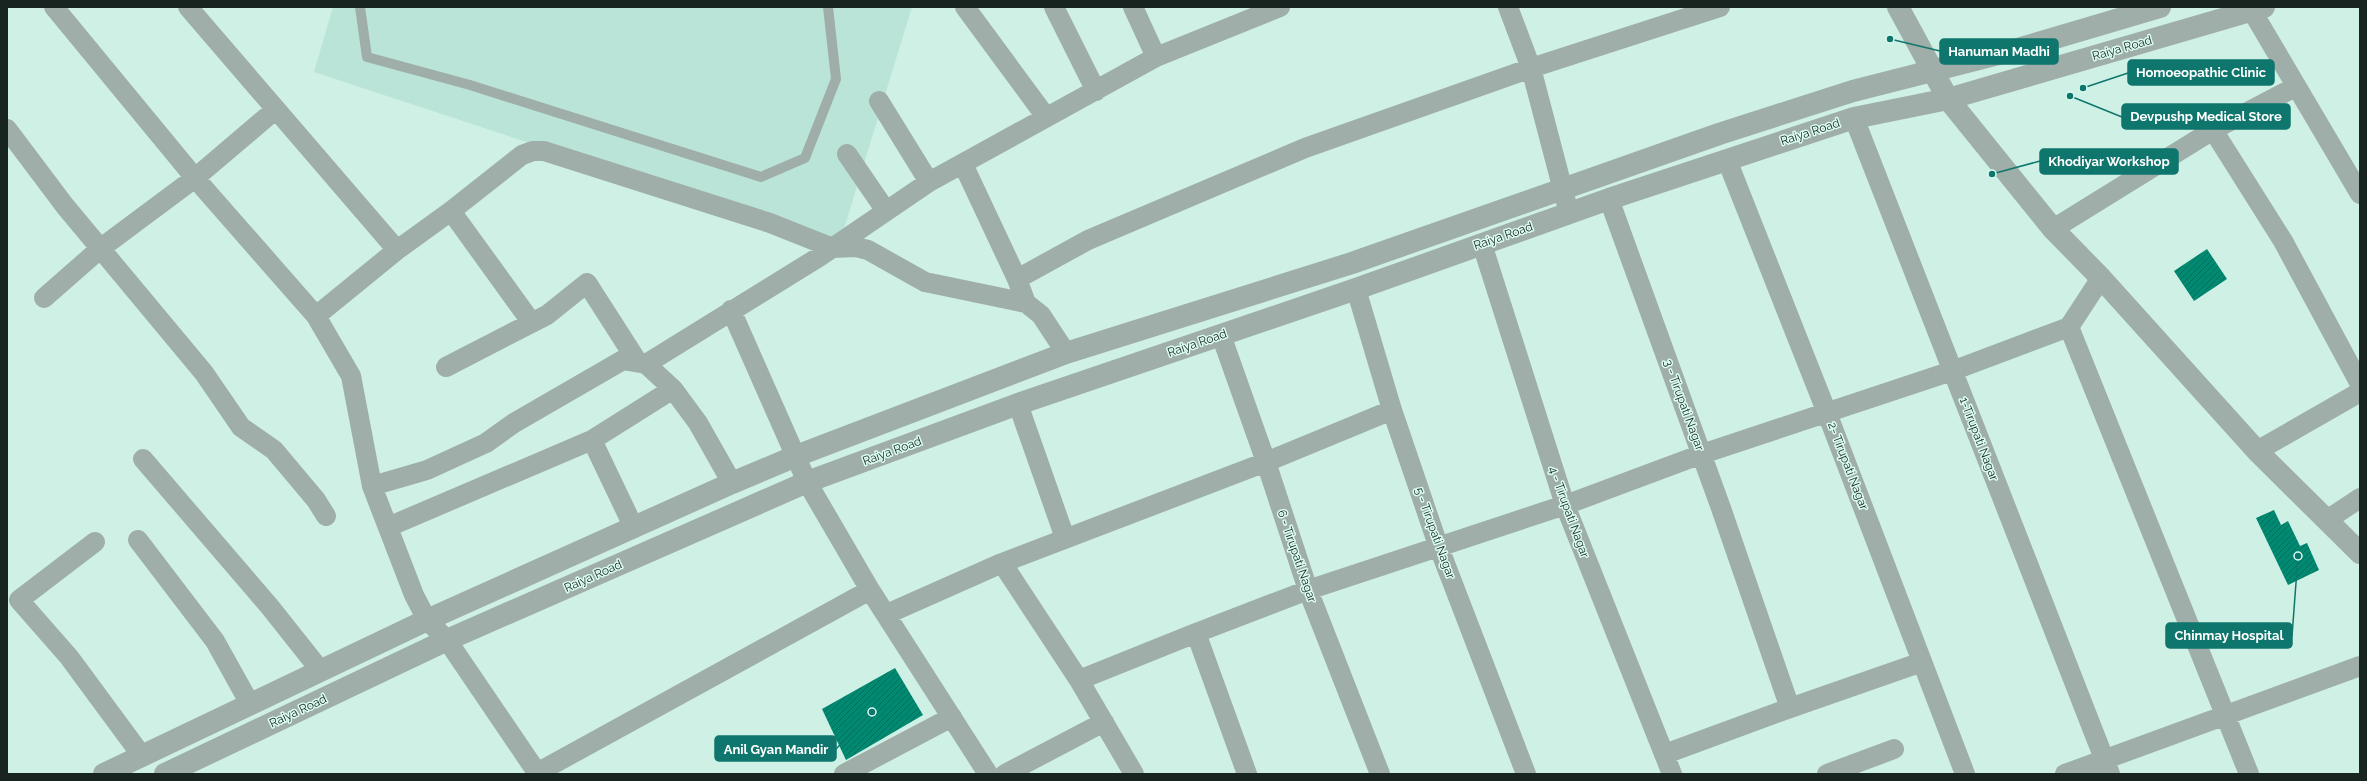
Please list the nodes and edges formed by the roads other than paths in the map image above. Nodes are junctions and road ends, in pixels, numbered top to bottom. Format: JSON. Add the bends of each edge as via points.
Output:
{"nodes":[{"id":1,"x":54,"y":7,"type":"edge"},
{"id":2,"x":188,"y":7,"type":"edge"},
{"id":3,"x":360,"y":7,"type":"edge"},
{"id":4,"x":828,"y":7,"type":"edge"},
{"id":5,"x":965,"y":7,"type":"edge"},
{"id":6,"x":1054,"y":7,"type":"edge"},
{"id":7,"x":1133,"y":7,"type":"edge"},
{"id":8,"x":1280,"y":7,"type":"edge"},
{"id":9,"x":1508,"y":7,"type":"edge"},
{"id":10,"x":1720,"y":7,"type":"edge"},
{"id":11,"x":1898,"y":7,"type":"edge"},
{"id":12,"x":2160,"y":7,"type":"edge"},
{"id":13,"x":2258,"y":9,"type":"edge"},
{"id":14,"x":1253,"y":11,"type":"edge"},
{"id":15,"x":1156,"y":57,"type":"junction"},
{"id":16,"x":1531,"y":68,"type":"junction"},
{"id":17,"x":1932,"y":70,"type":"junction"},
{"id":18,"x":2295,"y":87,"type":"junction"},
{"id":19,"x":1096,"y":91,"type":"junction"},
{"id":20,"x":1948,"y":99,"type":"junction"},
{"id":21,"x":879,"y":101,"type":"dead end"},
{"id":22,"x":275,"y":110,"type":"junction"},
{"id":23,"x":1046,"y":117,"type":"junction"},
{"id":24,"x":1854,"y":118,"type":"junction"},
{"id":25,"x":7,"y":129,"type":"edge"},
{"id":26,"x":2213,"y":130,"type":"junction"},
{"id":27,"x":847,"y":154,"type":"dead end"},
{"id":28,"x":1727,"y":160,"type":"junction"},
{"id":29,"x":963,"y":164,"type":"junction"},
{"id":30,"x":195,"y":178,"type":"junction"},
{"id":31,"x":929,"y":182,"type":"junction"},
{"id":32,"x":1562,"y":189,"type":"junction"},
{"id":33,"x":2360,"y":194,"type":"edge"},
{"id":34,"x":1609,"y":199,"type":"junction"},
{"id":35,"x":886,"y":211,"type":"junction"},
{"id":36,"x":450,"y":212,"type":"junction"},
{"id":37,"x":1569,"y":213,"type":"junction"},
{"id":38,"x":2053,"y":229,"type":"junction"},
{"id":39,"x":1482,"y":244,"type":"junction"},
{"id":40,"x":101,"y":248,"type":"junction"},
{"id":41,"x":832,"y":248,"type":"junction"},
{"id":42,"x":397,"y":250,"type":"junction"},
{"id":43,"x":2101,"y":278,"type":"junction"},
{"id":44,"x":1017,"y":279,"type":"junction"},
{"id":45,"x":1356,"y":289,"type":"junction"},
{"id":46,"x":44,"y":298,"type":"dead end"},
{"id":47,"x":1026,"y":303,"type":"junction"},
{"id":48,"x":732,"y":310,"type":"junction"},
{"id":49,"x":316,"y":316,"type":"junction"},
{"id":50,"x":532,"y":323,"type":"junction"},
{"id":51,"x":2069,"y":327,"type":"junction"},
{"id":52,"x":1221,"y":335,"type":"junction"},
{"id":53,"x":1066,"y":353,"type":"junction"},
{"id":54,"x":641,"y":363,"type":"junction"},
{"id":55,"x":446,"y":367,"type":"dead end"},
{"id":56,"x":1952,"y":370,"type":"junction"},
{"id":57,"x":2360,"y":384,"type":"edge"},
{"id":58,"x":673,"y":389,"type":"junction"},
{"id":59,"x":2360,"y":392,"type":"edge"},
{"id":60,"x":1018,"y":404,"type":"junction"},
{"id":61,"x":1392,"y":410,"type":"junction"},
{"id":62,"x":1827,"y":413,"type":"junction"},
{"id":63,"x":592,"y":440,"type":"junction"},
{"id":64,"x":2257,"y":451,"type":"junction"},
{"id":65,"x":1702,"y":454,"type":"junction"},
{"id":66,"x":796,"y":456,"type":"junction"},
{"id":67,"x":143,"y":459,"type":"dead end"},
{"id":68,"x":1266,"y":462,"type":"junction"},
{"id":69,"x":807,"y":482,"type":"junction"},
{"id":70,"x":732,"y":483,"type":"junction"},
{"id":71,"x":372,"y":486,"type":"junction"},
{"id":72,"x":2360,"y":498,"type":"edge"},
{"id":73,"x":1565,"y":505,"type":"junction"},
{"id":74,"x":326,"y":516,"type":"dead end"},
{"id":75,"x":2327,"y":520,"type":"junction"},
{"id":76,"x":388,"y":528,"type":"junction"},
{"id":77,"x":634,"y":528,"type":"junction"},
{"id":78,"x":1065,"y":538,"type":"junction"},
{"id":79,"x":138,"y":540,"type":"dead end"},
{"id":80,"x":95,"y":542,"type":"dead end"},
{"id":81,"x":1438,"y":545,"type":"junction"},
{"id":82,"x":2360,"y":553,"type":"edge"},
{"id":83,"x":1002,"y":563,"type":"junction"},
{"id":84,"x":870,"y":590,"type":"junction"},
{"id":85,"x":1308,"y":590,"type":"junction"},
{"id":86,"x":887,"y":614,"type":"junction"},
{"id":87,"x":427,"y":620,"type":"junction"},
{"id":88,"x":1196,"y":632,"type":"junction"},
{"id":89,"x":447,"y":640,"type":"junction"},
{"id":90,"x":1922,"y":662,"type":"junction"},
{"id":91,"x":320,"y":670,"type":"junction"},
{"id":92,"x":2359,"y":670,"type":"edge"},
{"id":93,"x":1079,"y":680,"type":"junction"},
{"id":94,"x":250,"y":704,"type":"junction"},
{"id":95,"x":1790,"y":708,"type":"junction"},
{"id":96,"x":2226,"y":715,"type":"junction"},
{"id":97,"x":952,"y":717,"type":"junction"},
{"id":98,"x":1104,"y":722,"type":"junction"},
{"id":99,"x":1894,"y":749,"type":"dead end"},
{"id":100,"x":1665,"y":754,"type":"junction"},
{"id":101,"x":142,"y":756,"type":"junction"},
{"id":102,"x":2108,"y":767,"type":"edge"},
{"id":103,"x":104,"y":774,"type":"edge"},
{"id":104,"x":165,"y":774,"type":"edge"},
{"id":105,"x":536,"y":774,"type":"edge"},
{"id":106,"x":844,"y":774,"type":"edge"},
{"id":107,"x":988,"y":774,"type":"edge"},
{"id":108,"x":1005,"y":774,"type":"edge"},
{"id":109,"x":1134,"y":774,"type":"edge"},
{"id":110,"x":1247,"y":774,"type":"edge"},
{"id":111,"x":1380,"y":774,"type":"edge"},
{"id":112,"x":1526,"y":774,"type":"edge"},
{"id":113,"x":1672,"y":774,"type":"edge"},
{"id":114,"x":1827,"y":774,"type":"edge"},
{"id":115,"x":1965,"y":774,"type":"edge"},
{"id":116,"x":2065,"y":774,"type":"edge"},
{"id":117,"x":2249,"y":774,"type":"edge"}],
"edges":[{"from":1,"to":30,"type":"street"},
{"from":2,"to":22,"type":"street"},
{"from":3,"to":4,"type":"lane","via":[[367,57],[470,85],[761,177],[805,158],[836,79]]},
{"from":5,"to":23,"type":"street"},
{"from":6,"to":19,"type":"street"},
{"from":7,"to":15,"type":"street"},
{"from":8,"to":14,"type":"street"},
{"from":9,"to":16,"type":"street"},
{"from":10,"to":16,"type":"street"},
{"from":11,"to":17,"type":"street"},
{"from":12,"to":17,"type":"street","name":"Raiya Road","via":[[2014,50]]},
{"from":13,"to":18,"type":"street"},
{"from":13,"to":20,"type":"street","name":"Raiya Road"},
{"from":14,"to":15,"type":"street"},
{"from":15,"to":19,"type":"street"},
{"from":16,"to":32,"type":"street"},
{"from":16,"to":44,"type":"street","via":[[1305,148],[1088,240]]},
{"from":17,"to":20,"type":"street"},
{"from":17,"to":32,"type":"street","name":"Raiya Road","via":[[1726,132]]},
{"from":18,"to":26,"type":"street"},
{"from":18,"to":33,"type":"street"},
{"from":19,"to":23,"type":"street"},
{"from":20,"to":24,"type":"street","name":"Raiya Road"},
{"from":20,"to":38,"type":"street"},
{"from":21,"to":31,"type":"street"},
{"from":22,"to":30,"type":"street"},
{"from":22,"to":42,"type":"street"},
{"from":23,"to":29,"type":"street"},
{"from":24,"to":28,"type":"street","name":"Raiya Road"},
{"from":24,"to":56,"type":"street","name":"1-Tirupati Nagar"},
{"from":25,"to":40,"type":"street"},
{"from":26,"to":38,"type":"street"},
{"from":26,"to":57,"type":"street","via":[[2283,241]]},
{"from":27,"to":35,"type":"street"},
{"from":28,"to":34,"type":"street","name":"Raiya Road"},
{"from":28,"to":62,"type":"street","name":"2- Tirupati Nagar"},
{"from":29,"to":31,"type":"street"},
{"from":29,"to":44,"type":"street"},
{"from":30,"to":40,"type":"street"},
{"from":30,"to":49,"type":"street"},
{"from":31,"to":35,"type":"street"},
{"from":32,"to":37,"type":"street"},
{"from":32,"to":53,"type":"street","name":"Raiya Road","via":[[1352,263]]},
{"from":34,"to":37,"type":"street","name":"Raiya Road"},
{"from":34,"to":65,"type":"street","name":"3 - Tirupati Nagar"},
{"from":35,"to":41,"type":"street"},
{"from":36,"to":41,"type":"street","via":[[522,155],[544,151],[770,223]]},
{"from":36,"to":42,"type":"street"},
{"from":36,"to":50,"type":"street"},
{"from":37,"to":39,"type":"street","name":"Raiya Road"},
{"from":38,"to":43,"type":"street"},
{"from":39,"to":45,"type":"street","name":"Raiya Road"},
{"from":39,"to":73,"type":"street","name":"4 - Tirupati Nagar"},
{"from":40,"to":46,"type":"street"},
{"from":40,"to":74,"type":"street","via":[[204,372],[241,427],[274,450],[316,500]]},
{"from":41,"to":47,"type":"street","via":[[856,247],[868,250],[925,282]]},
{"from":41,"to":48,"type":"street"},
{"from":42,"to":49,"type":"street"},
{"from":43,"to":51,"type":"street"},
{"from":43,"to":64,"type":"street"},
{"from":44,"to":47,"type":"street"},
{"from":45,"to":52,"type":"street","name":"Raiya Road"},
{"from":45,"to":61,"type":"street","name":"5 - Tirupati Nagar"},
{"from":47,"to":53,"type":"street","via":[[1041,315]]},
{"from":48,"to":54,"type":"street"},
{"from":48,"to":66,"type":"street"},
{"from":49,"to":71,"type":"street","via":[[351,376]]},
{"from":50,"to":54,"type":"street","via":[[587,284]]},
{"from":50,"to":55,"type":"street"},
{"from":51,"to":56,"type":"street"},
{"from":51,"to":96,"type":"street"},
{"from":52,"to":60,"type":"street","name":"Raiya Road"},
{"from":52,"to":68,"type":"street","name":"6 - Tirupati Nagar"},
{"from":53,"to":66,"type":"street","name":"Raiya Road"},
{"from":54,"to":58,"type":"street"},
{"from":54,"to":71,"type":"street","via":[[623,360],[514,423],[486,443],[427,470]]},
{"from":56,"to":62,"type":"street"},
{"from":56,"to":102,"type":"street","name":"1-Tirupati Nagar"},
{"from":58,"to":63,"type":"street"},
{"from":58,"to":70,"type":"street","via":[[698,423]]},
{"from":59,"to":64,"type":"street"},
{"from":60,"to":69,"type":"street","name":"Raiya Road"},
{"from":60,"to":78,"type":"street"},
{"from":61,"to":68,"type":"street"},
{"from":61,"to":81,"type":"street","name":"5 - Tirupati Nagar"},
{"from":62,"to":65,"type":"street"},
{"from":62,"to":90,"type":"street","name":"2- Tirupati Nagar"},
{"from":63,"to":76,"type":"street"},
{"from":63,"to":77,"type":"street"},
{"from":64,"to":75,"type":"street"},
{"from":65,"to":73,"type":"street"},
{"from":65,"to":95,"type":"street","name":"3 - Tirupati Nagar"},
{"from":66,"to":69,"type":"street"},
{"from":66,"to":70,"type":"street","name":"Raiya Road"},
{"from":67,"to":91,"type":"street","via":[[270,607]]},
{"from":68,"to":78,"type":"street"},
{"from":68,"to":85,"type":"street","name":"6 - Tirupati Nagar"},
{"from":69,"to":84,"type":"street"},
{"from":69,"to":89,"type":"street","name":"Raiya Road"},
{"from":70,"to":77,"type":"street","name":"Raiya Road"},
{"from":71,"to":76,"type":"street"},
{"from":72,"to":75,"type":"street"},
{"from":73,"to":81,"type":"street"},
{"from":73,"to":100,"type":"street","name":"4 - Tirupati Nagar"},
{"from":75,"to":82,"type":"street"},
{"from":76,"to":87,"type":"street","via":[[414,595]]},
{"from":77,"to":87,"type":"street","name":"Raiya Road"},
{"from":78,"to":83,"type":"street"},
{"from":79,"to":94,"type":"street","via":[[215,642]]},
{"from":80,"to":101,"type":"street","via":[[19,600],[69,657]]},
{"from":81,"to":85,"type":"street"},
{"from":81,"to":112,"type":"street","name":"5 - Tirupati Nagar"},
{"from":83,"to":86,"type":"street"},
{"from":83,"to":93,"type":"street"},
{"from":84,"to":86,"type":"street"},
{"from":84,"to":105,"type":"street"},
{"from":85,"to":88,"type":"street"},
{"from":85,"to":111,"type":"street","name":"6 - Tirupati Nagar"},
{"from":86,"to":97,"type":"street"},
{"from":87,"to":89,"type":"street"},
{"from":87,"to":91,"type":"street","name":"Raiya Road"},
{"from":88,"to":93,"type":"street"},
{"from":88,"to":110,"type":"street"},
{"from":89,"to":104,"type":"street","name":"Raiya Road"},
{"from":89,"to":105,"type":"street"},
{"from":90,"to":95,"type":"street"},
{"from":90,"to":115,"type":"street","name":"2- Tirupati Nagar"},
{"from":91,"to":94,"type":"street","name":"Raiya Road"},
{"from":92,"to":96,"type":"street"},
{"from":93,"to":98,"type":"street"},
{"from":94,"to":101,"type":"street","name":"Raiya Road"},
{"from":95,"to":100,"type":"street"},
{"from":96,"to":102,"type":"street"},
{"from":96,"to":117,"type":"street"},
{"from":97,"to":106,"type":"street"},
{"from":97,"to":107,"type":"street"},
{"from":98,"to":108,"type":"street"},
{"from":98,"to":109,"type":"street"},
{"from":99,"to":114,"type":"street"},
{"from":100,"to":113,"type":"street","name":"4 - Tirupati Nagar"},
{"from":101,"to":103,"type":"street","name":"Raiya Road"},
{"from":102,"to":116,"type":"street"}]}
